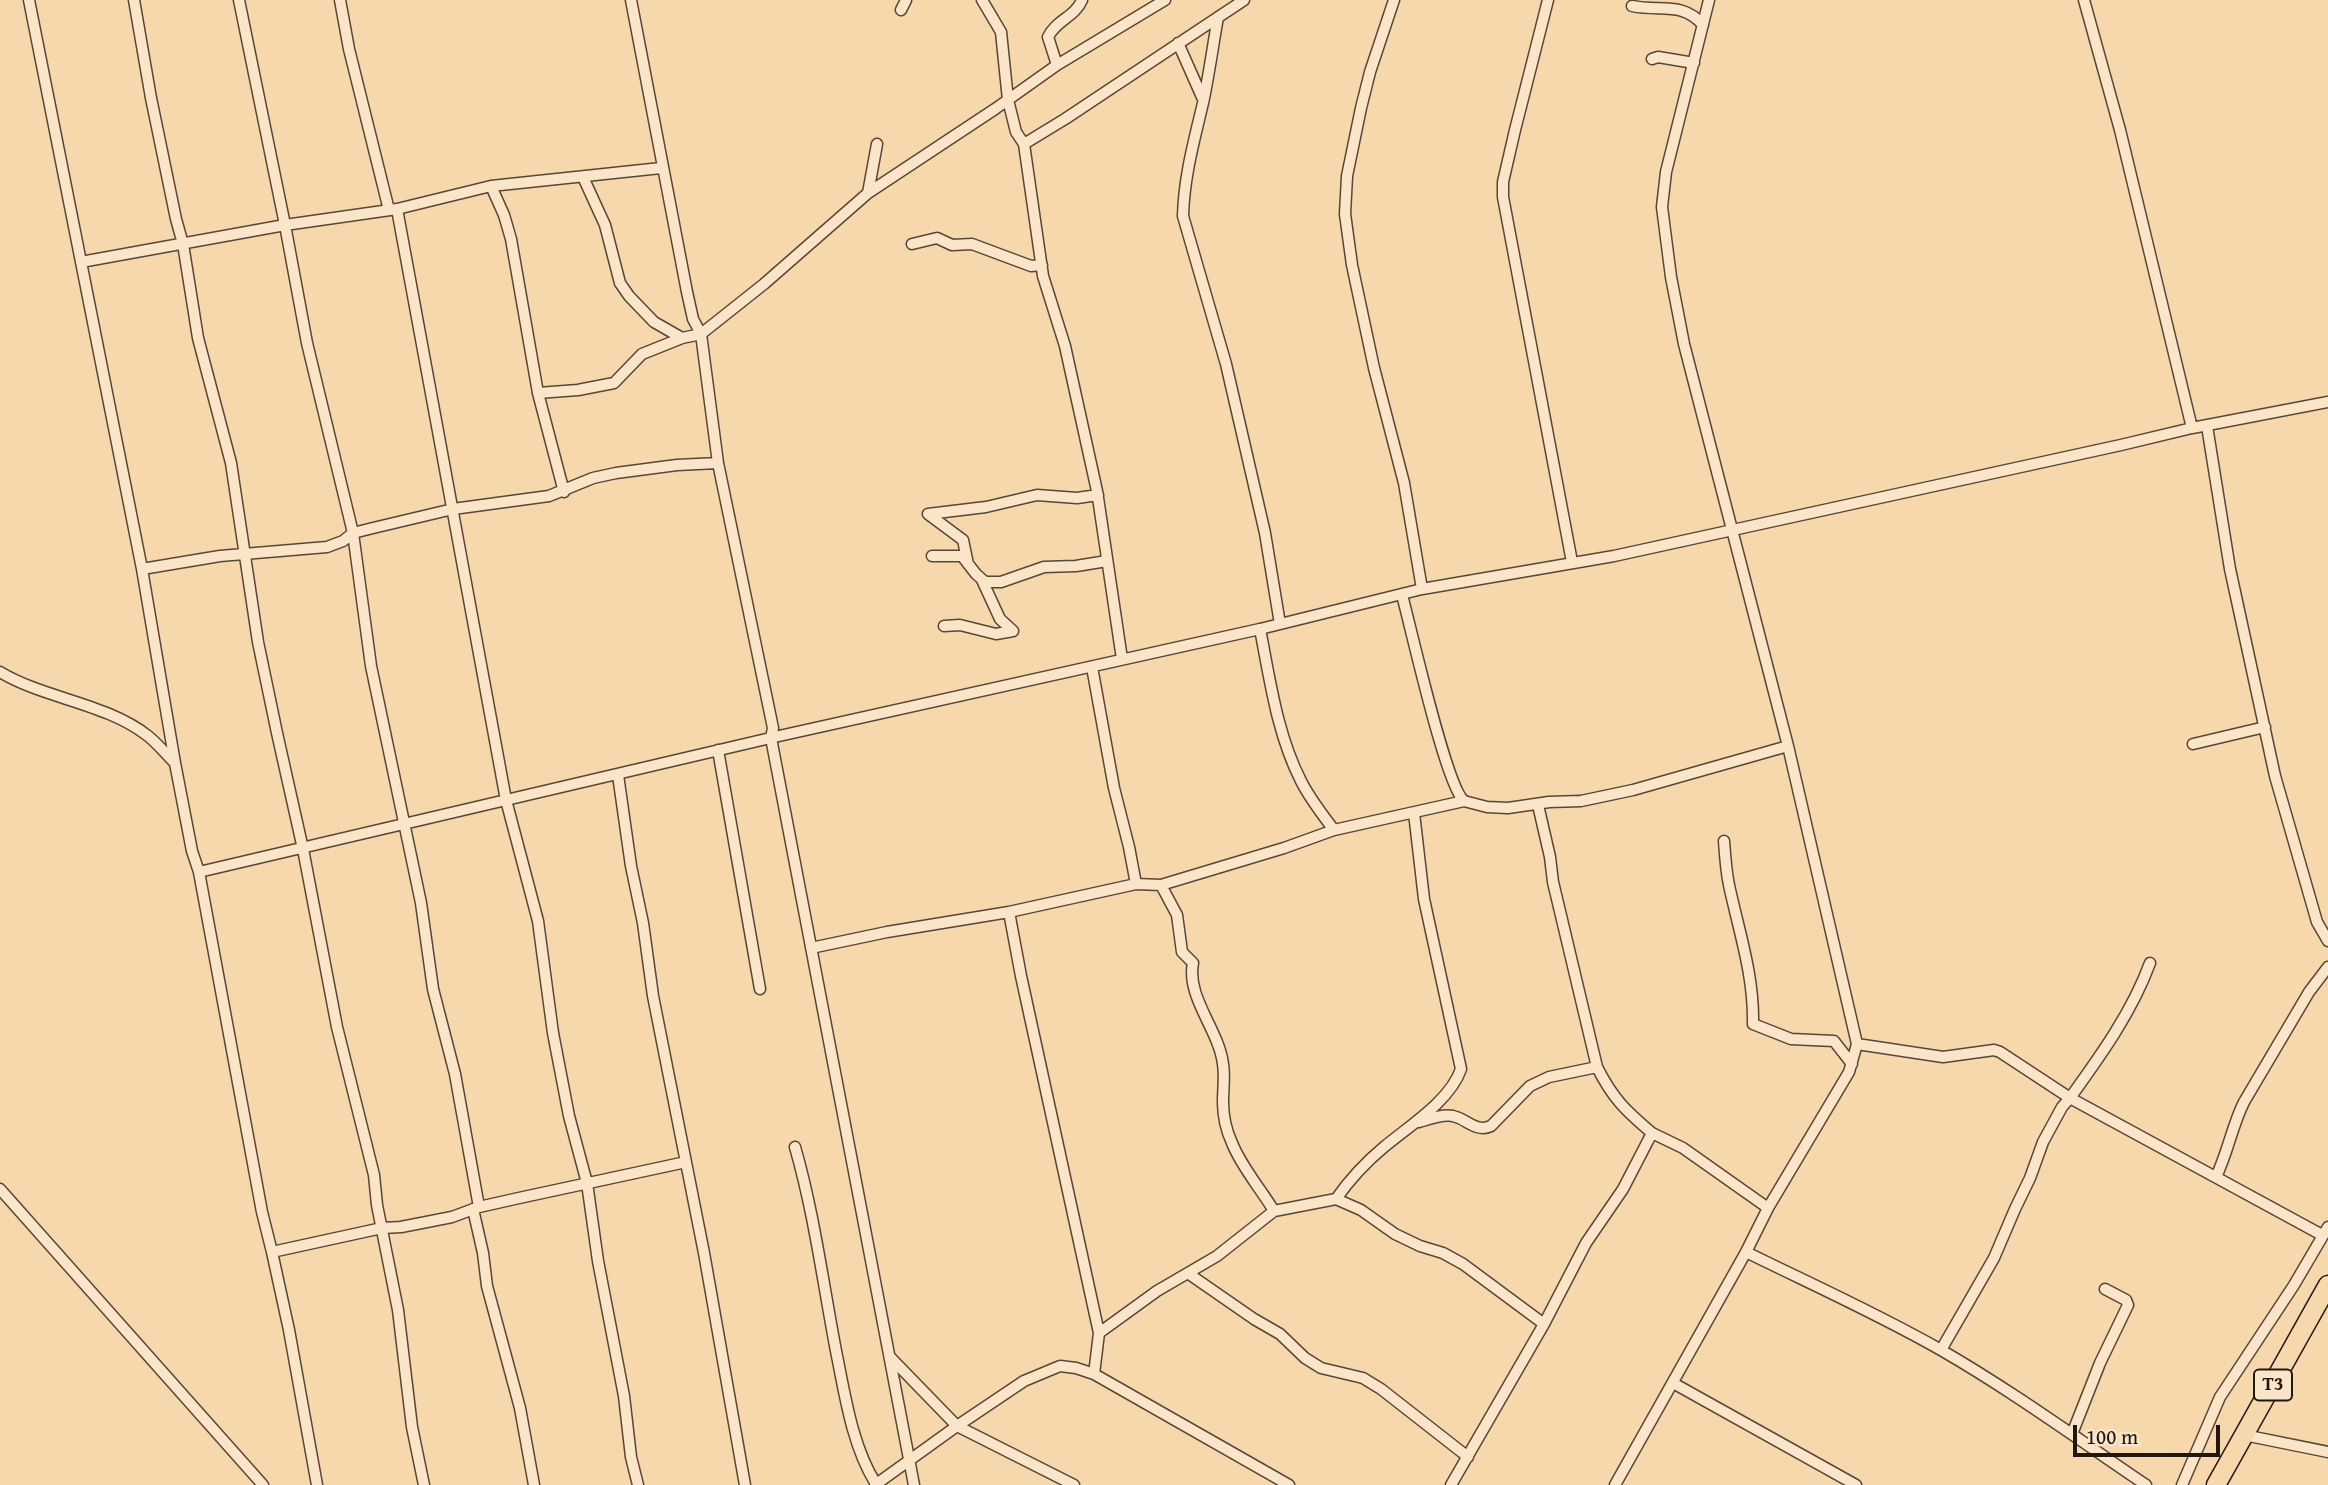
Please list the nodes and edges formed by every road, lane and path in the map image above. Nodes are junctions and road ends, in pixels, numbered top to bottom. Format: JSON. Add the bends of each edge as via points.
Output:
{"nodes":[{"id":1,"x":29,"y":0,"type":"edge"},
{"id":2,"x":134,"y":0,"type":"edge"},
{"id":3,"x":239,"y":0,"type":"edge"},
{"id":4,"x":340,"y":0,"type":"edge"},
{"id":5,"x":631,"y":0,"type":"edge"},
{"id":6,"x":982,"y":0,"type":"edge"},
{"id":7,"x":1082,"y":0,"type":"edge"},
{"id":8,"x":1165,"y":0,"type":"edge"},
{"id":9,"x":1244,"y":0,"type":"edge"},
{"id":10,"x":1394,"y":0,"type":"edge"},
{"id":11,"x":1548,"y":0,"type":"edge"},
{"id":12,"x":1709,"y":0,"type":"edge"},
{"id":13,"x":2084,"y":0,"type":"edge"},
{"id":14,"x":1632,"y":6,"type":"dead end"},
{"id":15,"x":1218,"y":17,"type":"junction"},
{"id":16,"x":1703,"y":25,"type":"junction"},
{"id":17,"x":1178,"y":43,"type":"junction"},
{"id":18,"x":1651,"y":59,"type":"dead end"},
{"id":19,"x":1694,"y":63,"type":"junction"},
{"id":20,"x":1057,"y":65,"type":"junction"},
{"id":21,"x":1009,"y":100,"type":"junction"},
{"id":22,"x":1203,"y":100,"type":"junction"},
{"id":23,"x":877,"y":144,"type":"dead end"},
{"id":24,"x":1024,"y":144,"type":"junction"},
{"id":25,"x":662,"y":168,"type":"junction"},
{"id":26,"x":583,"y":177,"type":"junction"},
{"id":27,"x":491,"y":186,"type":"junction"},
{"id":28,"x":868,"y":193,"type":"junction"},
{"id":29,"x":393,"y":209,"type":"junction"},
{"id":30,"x":285,"y":225,"type":"junction"},
{"id":31,"x":183,"y":244,"type":"junction"},
{"id":32,"x":912,"y":244,"type":"dead end"},
{"id":33,"x":81,"y":262,"type":"junction"},
{"id":34,"x":1042,"y":265,"type":"junction"},
{"id":35,"x":701,"y":334,"type":"junction"},
{"id":36,"x":682,"y":338,"type":"junction"},
{"id":37,"x":538,"y":393,"type":"junction"},
{"id":38,"x":2328,"y":402,"type":"edge"},
{"id":39,"x":2207,"y":426,"type":"junction"},
{"id":40,"x":2192,"y":428,"type":"junction"},
{"id":41,"x":718,"y":463,"type":"junction"},
{"id":42,"x":558,"y":473,"type":"junction"},
{"id":43,"x":564,"y":492,"type":"junction"},
{"id":44,"x":1098,"y":495,"type":"junction"},
{"id":45,"x":550,"y":496,"type":"junction"},
{"id":46,"x":453,"y":509,"type":"junction"},
{"id":47,"x":1732,"y":529,"type":"junction"},
{"id":48,"x":354,"y":533,"type":"junction"},
{"id":49,"x":245,"y":555,"type":"junction"},
{"id":50,"x":932,"y":556,"type":"dead end"},
{"id":51,"x":1107,"y":561,"type":"junction"},
{"id":52,"x":1572,"y":562,"type":"junction"},
{"id":53,"x":968,"y":564,"type":"junction"},
{"id":54,"x":142,"y":569,"type":"junction"},
{"id":55,"x":982,"y":580,"type":"junction"},
{"id":56,"x":1422,"y":589,"type":"junction"},
{"id":57,"x":1402,"y":595,"type":"junction"},
{"id":58,"x":1280,"y":624,"type":"junction"},
{"id":59,"x":944,"y":626,"type":"dead end"},
{"id":60,"x":1260,"y":629,"type":"junction"},
{"id":61,"x":1122,"y":659,"type":"junction"},
{"id":62,"x":1092,"y":667,"type":"junction"},
{"id":63,"x":0,"y":672,"type":"edge"},
{"id":64,"x":2265,"y":727,"type":"junction"},
{"id":65,"x":771,"y":738,"type":"junction"},
{"id":66,"x":2193,"y":744,"type":"dead end"},
{"id":67,"x":1788,"y":746,"type":"junction"},
{"id":68,"x":718,"y":750,"type":"junction"},
{"id":69,"x":175,"y":763,"type":"junction"},
{"id":70,"x":618,"y":775,"type":"junction"},
{"id":71,"x":506,"y":800,"type":"junction"},
{"id":72,"x":1459,"y":801,"type":"junction"},
{"id":73,"x":1538,"y":806,"type":"junction"},
{"id":74,"x":1414,"y":813,"type":"junction"},
{"id":75,"x":404,"y":825,"type":"junction"},
{"id":76,"x":1334,"y":830,"type":"junction"},
{"id":77,"x":1724,"y":841,"type":"dead end"},
{"id":78,"x":303,"y":849,"type":"junction"},
{"id":79,"x":199,"y":872,"type":"junction"},
{"id":80,"x":1136,"y":884,"type":"junction"},
{"id":81,"x":1161,"y":885,"type":"junction"},
{"id":82,"x":1009,"y":912,"type":"junction"},
{"id":83,"x":2328,"y":941,"type":"edge"},
{"id":84,"x":811,"y":948,"type":"junction"},
{"id":85,"x":2150,"y":963,"type":"dead end"},
{"id":86,"x":2328,"y":967,"type":"edge"},
{"id":87,"x":760,"y":989,"type":"dead end"},
{"id":88,"x":1857,"y":1044,"type":"junction"},
{"id":89,"x":1852,"y":1064,"type":"junction"},
{"id":90,"x":1597,"y":1068,"type":"junction"},
{"id":91,"x":2070,"y":1098,"type":"junction"},
{"id":92,"x":1415,"y":1123,"type":"junction"},
{"id":93,"x":1652,"y":1133,"type":"junction"},
{"id":94,"x":794,"y":1147,"type":"dead end"},
{"id":95,"x":686,"y":1162,"type":"junction"},
{"id":96,"x":2216,"y":1177,"type":"junction"},
{"id":97,"x":587,"y":1183,"type":"junction"},
{"id":98,"x":0,"y":1189,"type":"edge"},
{"id":99,"x":1336,"y":1199,"type":"junction"},
{"id":100,"x":476,"y":1208,"type":"junction"},
{"id":101,"x":1768,"y":1208,"type":"junction"},
{"id":102,"x":1275,"y":1212,"type":"junction"},
{"id":103,"x":382,"y":1228,"type":"junction"},
{"id":104,"x":2324,"y":1237,"type":"edge"},
{"id":105,"x":272,"y":1252,"type":"junction"},
{"id":106,"x":1746,"y":1252,"type":"junction"},
{"id":107,"x":1189,"y":1274,"type":"junction"},
{"id":108,"x":2328,"y":1284,"type":"edge"},
{"id":109,"x":2105,"y":1289,"type":"dead end"},
{"id":110,"x":1544,"y":1324,"type":"junction"},
{"id":111,"x":1099,"y":1333,"type":"junction"},
{"id":112,"x":1941,"y":1350,"type":"junction"},
{"id":113,"x":890,"y":1357,"type":"junction"},
{"id":114,"x":1094,"y":1374,"type":"junction"},
{"id":115,"x":1673,"y":1383,"type":"junction"},
{"id":116,"x":957,"y":1426,"type":"junction"},
{"id":117,"x":2072,"y":1434,"type":"junction"},
{"id":118,"x":2244,"y":1435,"type":"junction"},
{"id":119,"x":2328,"y":1452,"type":"edge"},
{"id":120,"x":1468,"y":1457,"type":"junction"},
{"id":121,"x":910,"y":1460,"type":"junction"},
{"id":122,"x":263,"y":1485,"type":"edge"},
{"id":123,"x":317,"y":1485,"type":"edge"},
{"id":124,"x":424,"y":1485,"type":"edge"},
{"id":125,"x":534,"y":1485,"type":"edge"},
{"id":126,"x":638,"y":1485,"type":"edge"},
{"id":127,"x":745,"y":1485,"type":"edge"},
{"id":128,"x":875,"y":1485,"type":"edge"},
{"id":129,"x":914,"y":1485,"type":"edge"},
{"id":130,"x":1074,"y":1485,"type":"edge"},
{"id":131,"x":1289,"y":1485,"type":"edge"},
{"id":132,"x":1451,"y":1485,"type":"edge"},
{"id":133,"x":1615,"y":1485,"type":"edge"},
{"id":134,"x":1856,"y":1485,"type":"edge"},
{"id":135,"x":2146,"y":1485,"type":"edge"},
{"id":136,"x":2182,"y":1485,"type":"edge"},
{"id":137,"x":2216,"y":1485,"type":"edge"}],
"edges":[{"from":1,"to":33,"type":"street"},
{"from":2,"to":31,"type":"street"},
{"from":3,"to":30,"type":"street"},
{"from":4,"to":29,"type":"street"},
{"from":5,"to":25,"type":"street"},
{"from":6,"to":21,"type":"street","via":[[1001,32]]},
{"from":7,"to":20,"type":"street","via":[[1048,37]]},
{"from":8,"to":20,"type":"street"},
{"from":9,"to":15,"type":"street"},
{"from":10,"to":56,"type":"street","via":[[1361,108],[1347,176],[1345,214]]},
{"from":11,"to":52,"type":"street","via":[[1517,119],[1503,197]]},
{"from":12,"to":16,"type":"street"},
{"from":13,"to":40,"type":"street"},
{"from":14,"to":16,"type":"street","via":[[1692,13]]},
{"from":15,"to":17,"type":"street"},
{"from":15,"to":22,"type":"street"},
{"from":16,"to":19,"type":"street"},
{"from":17,"to":22,"type":"street"},
{"from":17,"to":24,"type":"street"},
{"from":18,"to":19,"type":"street"},
{"from":19,"to":47,"type":"street","via":[[1666,172],[1662,207],[1684,344]]},
{"from":20,"to":21,"type":"street"},
{"from":21,"to":24,"type":"street","via":[[1016,132]]},
{"from":21,"to":28,"type":"street"},
{"from":22,"to":58,"type":"street","via":[[1186,178],[1183,216],[1226,364],[1265,533]]},
{"from":23,"to":28,"type":"street"},
{"from":24,"to":34,"type":"street"},
{"from":25,"to":26,"type":"street"},
{"from":25,"to":35,"type":"street","via":[[693,319]]},
{"from":26,"to":27,"type":"street"},
{"from":26,"to":36,"type":"street","via":[[605,225],[620,283],[654,322]]},
{"from":27,"to":29,"type":"street"},
{"from":27,"to":37,"type":"street","via":[[511,239]]},
{"from":28,"to":35,"type":"street"},
{"from":29,"to":30,"type":"street"},
{"from":29,"to":46,"type":"street"},
{"from":30,"to":31,"type":"street"},
{"from":30,"to":48,"type":"street","via":[[307,343]]},
{"from":31,"to":33,"type":"street"},
{"from":31,"to":49,"type":"street","via":[[198,338],[226,439]]},
{"from":32,"to":34,"type":"street","via":[[937,238],[952,245],[972,244],[1031,266]]},
{"from":33,"to":54,"type":"street"},
{"from":34,"to":44,"type":"street"},
{"from":35,"to":36,"type":"street"},
{"from":35,"to":41,"type":"street"},
{"from":36,"to":37,"type":"street","via":[[642,354],[614,383]]},
{"from":37,"to":42,"type":"street"},
{"from":38,"to":39,"type":"street"},
{"from":39,"to":40,"type":"street"},
{"from":39,"to":64,"type":"street","via":[[2230,569]]},
{"from":40,"to":47,"type":"street"},
{"from":41,"to":43,"type":"street","via":[[616,473]]},
{"from":41,"to":65,"type":"street"},
{"from":42,"to":43,"type":"street"},
{"from":42,"to":45,"type":"street"},
{"from":43,"to":45,"type":"street"},
{"from":44,"to":51,"type":"street"},
{"from":44,"to":53,"type":"street","via":[[1037,495],[986,508],[928,514],[963,540]]},
{"from":45,"to":46,"type":"street"},
{"from":46,"to":48,"type":"street"},
{"from":46,"to":71,"type":"street"},
{"from":47,"to":52,"type":"street"},
{"from":47,"to":67,"type":"street"},
{"from":48,"to":49,"type":"street","via":[[327,547]]},
{"from":48,"to":75,"type":"street","via":[[371,666]]},
{"from":49,"to":54,"type":"street"},
{"from":49,"to":78,"type":"street","via":[[258,642]]},
{"from":50,"to":53,"type":"street","via":[[962,556]]},
{"from":51,"to":55,"type":"street","via":[[1044,567],[1001,582]]},
{"from":51,"to":61,"type":"street"},
{"from":52,"to":56,"type":"street"},
{"from":53,"to":55,"type":"street"},
{"from":54,"to":69,"type":"street"},
{"from":55,"to":59,"type":"street","via":[[1000,619],[1013,631],[996,634]]},
{"from":56,"to":57,"type":"street"},
{"from":57,"to":58,"type":"street"},
{"from":57,"to":72,"type":"street"},
{"from":58,"to":60,"type":"street"},
{"from":60,"to":61,"type":"street"},
{"from":60,"to":76,"type":"street","via":[[1289,753],[1310,797]]},
{"from":61,"to":62,"type":"street"},
{"from":62,"to":65,"type":"street"},
{"from":62,"to":80,"type":"street"},
{"from":63,"to":69,"type":"street","via":[[126,722]]},
{"from":64,"to":66,"type":"street"},
{"from":64,"to":83,"type":"street","via":[[2303,878]]},
{"from":65,"to":68,"type":"street"},
{"from":65,"to":84,"type":"street"},
{"from":67,"to":73,"type":"street","via":[[1633,790]]},
{"from":67,"to":88,"type":"street"},
{"from":68,"to":70,"type":"street"},
{"from":68,"to":87,"type":"street"},
{"from":69,"to":79,"type":"street"},
{"from":70,"to":71,"type":"street"},
{"from":70,"to":95,"type":"street","via":[[653,996]]},
{"from":71,"to":75,"type":"street"},
{"from":71,"to":97,"type":"street","via":[[538,921],[553,1033]]},
{"from":72,"to":73,"type":"street","via":[[1487,807]]},
{"from":72,"to":74,"type":"street"},
{"from":73,"to":90,"type":"street"},
{"from":74,"to":76,"type":"street"},
{"from":74,"to":92,"type":"street","via":[[1424,899],[1461,1069]]},
{"from":75,"to":78,"type":"street"},
{"from":75,"to":100,"type":"street","via":[[433,989],[455,1074]]},
{"from":76,"to":81,"type":"street"},
{"from":77,"to":89,"type":"street","via":[[1728,883],[1750,968],[1753,1024],[1791,1039],[1833,1041]]},
{"from":78,"to":79,"type":"street"},
{"from":78,"to":103,"type":"street"},
{"from":79,"to":105,"type":"street"},
{"from":80,"to":81,"type":"street"},
{"from":80,"to":82,"type":"street"},
{"from":81,"to":102,"type":"street","via":[[1177,915],[1182,952],[1193,963],[1191,972],[1202,1012],[1217,1039],[1224,1065],[1226,1128],[1245,1168]]},
{"from":82,"to":84,"type":"street"},
{"from":82,"to":111,"type":"street"},
{"from":84,"to":113,"type":"street"},
{"from":85,"to":91,"type":"street","via":[[2127,1012]]},
{"from":86,"to":96,"type":"street","via":[[2245,1102]]},
{"from":88,"to":89,"type":"street"},
{"from":88,"to":91,"type":"street","via":[[1943,1057],[1994,1050]]},
{"from":89,"to":101,"type":"street"},
{"from":90,"to":92,"type":"street","via":[[1549,1077],[1531,1086],[1485,1129],[1455,1116]]},
{"from":90,"to":93,"type":"street","via":[[1625,1111]]},
{"from":91,"to":96,"type":"street"},
{"from":91,"to":112,"type":"street","via":[[2054,1120],[1994,1258]]},
{"from":92,"to":99,"type":"street","via":[[1363,1166]]},
{"from":93,"to":101,"type":"street","via":[[1683,1148]]},
{"from":93,"to":110,"type":"street"},
{"from":94,"to":128,"type":"street","via":[[806,1184],[842,1383],[861,1456]]},
{"from":95,"to":97,"type":"street"},
{"from":95,"to":127,"type":"street"},
{"from":96,"to":104,"type":"street"},
{"from":97,"to":100,"type":"street"},
{"from":97,"to":126,"type":"street"},
{"from":98,"to":122,"type":"street"},
{"from":99,"to":102,"type":"street"},
{"from":99,"to":110,"type":"street","via":[[1395,1234],[1463,1264]]},
{"from":100,"to":103,"type":"street","via":[[452,1217]]},
{"from":100,"to":125,"type":"street","via":[[487,1286],[520,1408]]},
{"from":101,"to":106,"type":"street"},
{"from":102,"to":107,"type":"street"},
{"from":103,"to":105,"type":"street"},
{"from":103,"to":124,"type":"street"},
{"from":104,"to":136,"type":"street","via":[[2220,1397]]},
{"from":105,"to":123,"type":"street"},
{"from":106,"to":112,"type":"street"},
{"from":106,"to":115,"type":"street"},
{"from":107,"to":111,"type":"street"},
{"from":107,"to":120,"type":"street","via":[[1280,1334],[1304,1358],[1381,1389]]},
{"from":108,"to":118,"type":"highway","number":"T3"},
{"from":109,"to":117,"type":"street","via":[[2128,1305]]},
{"from":110,"to":120,"type":"street"},
{"from":111,"to":114,"type":"street"},
{"from":112,"to":117,"type":"street"},
{"from":113,"to":116,"type":"street"},
{"from":113,"to":121,"type":"street"},
{"from":114,"to":116,"type":"street","via":[[1060,1366],[1042,1372]]},
{"from":114,"to":131,"type":"street"},
{"from":115,"to":133,"type":"street"},
{"from":115,"to":134,"type":"street"},
{"from":116,"to":121,"type":"street"},
{"from":116,"to":130,"type":"street"},
{"from":117,"to":135,"type":"street"},
{"from":118,"to":119,"type":"street"},
{"from":118,"to":137,"type":"highway","number":"T3"},
{"from":120,"to":132,"type":"street"},
{"from":121,"to":128,"type":"street"},
{"from":121,"to":129,"type":"street"}]}
